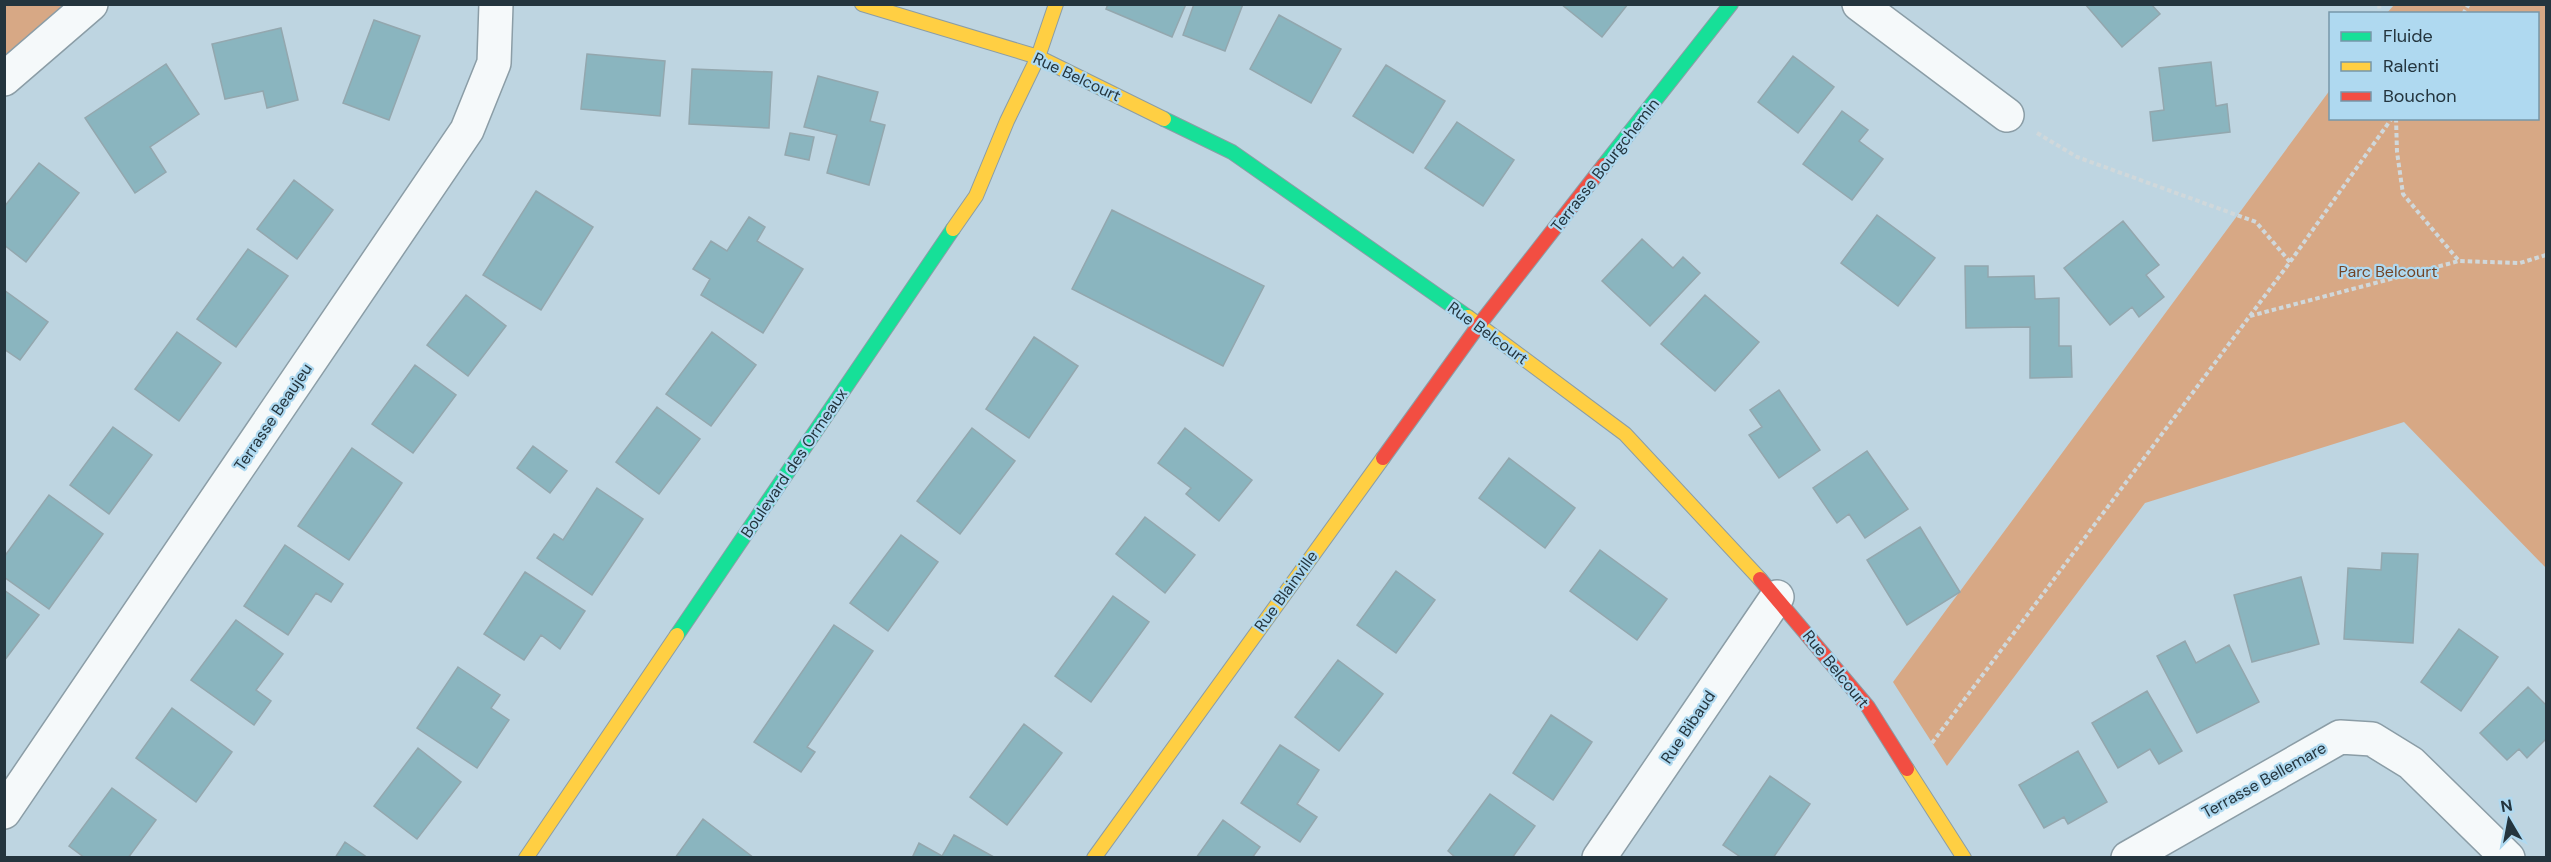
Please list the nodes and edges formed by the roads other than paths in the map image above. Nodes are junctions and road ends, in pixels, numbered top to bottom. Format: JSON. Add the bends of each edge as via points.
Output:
{"nodes":[{"id":1,"x":91,"y":4,"type":"edge"},
{"id":2,"x":496,"y":4,"type":"edge"},
{"id":3,"x":862,"y":4,"type":"edge"},
{"id":4,"x":1056,"y":4,"type":"edge"},
{"id":5,"x":1731,"y":4,"type":"edge"},
{"id":6,"x":1859,"y":4,"type":"edge"},
{"id":7,"x":1038,"y":57,"type":"junction"},
{"id":8,"x":4,"y":79,"type":"edge"},
{"id":9,"x":2007,"y":115,"type":"road end"},
{"id":10,"x":1479,"y":326,"type":"junction"},
{"id":11,"x":1777,"y":597,"type":"junction"},
{"id":12,"x":4,"y":813,"type":"edge"},
{"id":13,"x":526,"y":858,"type":"edge"},
{"id":14,"x":1094,"y":858,"type":"edge"},
{"id":15,"x":1599,"y":858,"type":"edge"},
{"id":16,"x":1964,"y":858,"type":"edge"},
{"id":17,"x":2128,"y":858,"type":"edge"},
{"id":18,"x":2508,"y":858,"type":"edge"}],
"edges":[{"from":1,"to":8,"type":"street"},
{"from":2,"to":12,"type":"street","name":"Terrasse Beaujeu","via":[[494,63],[468,130]]},
{"from":3,"to":7,"type":"street","name":"Rue Belcourt"},
{"from":4,"to":7,"type":"street","name":"Boulevard des Ormeaux"},
{"from":5,"to":10,"type":"street","name":"Terrasse Bourgchemin"},
{"from":6,"to":9,"type":"street"},
{"from":7,"to":10,"type":"street","name":"Rue Belcourt","via":[[1232,152]]},
{"from":7,"to":13,"type":"street","name":"Boulevard des Ormeaux","via":[[976,196]]},
{"from":10,"to":11,"type":"street","name":"Rue Belcourt","via":[[1625,434]]},
{"from":10,"to":14,"type":"street","name":"Rue Blainville"},
{"from":11,"to":15,"type":"street","name":"Rue Bibaud"},
{"from":11,"to":16,"type":"street","name":"Rue Belcourt","via":[[1868,707]]},
{"from":17,"to":18,"type":"street","name":"Terrasse Bellemare","via":[[2340,737],[2372,739],[2411,763]]}]}
